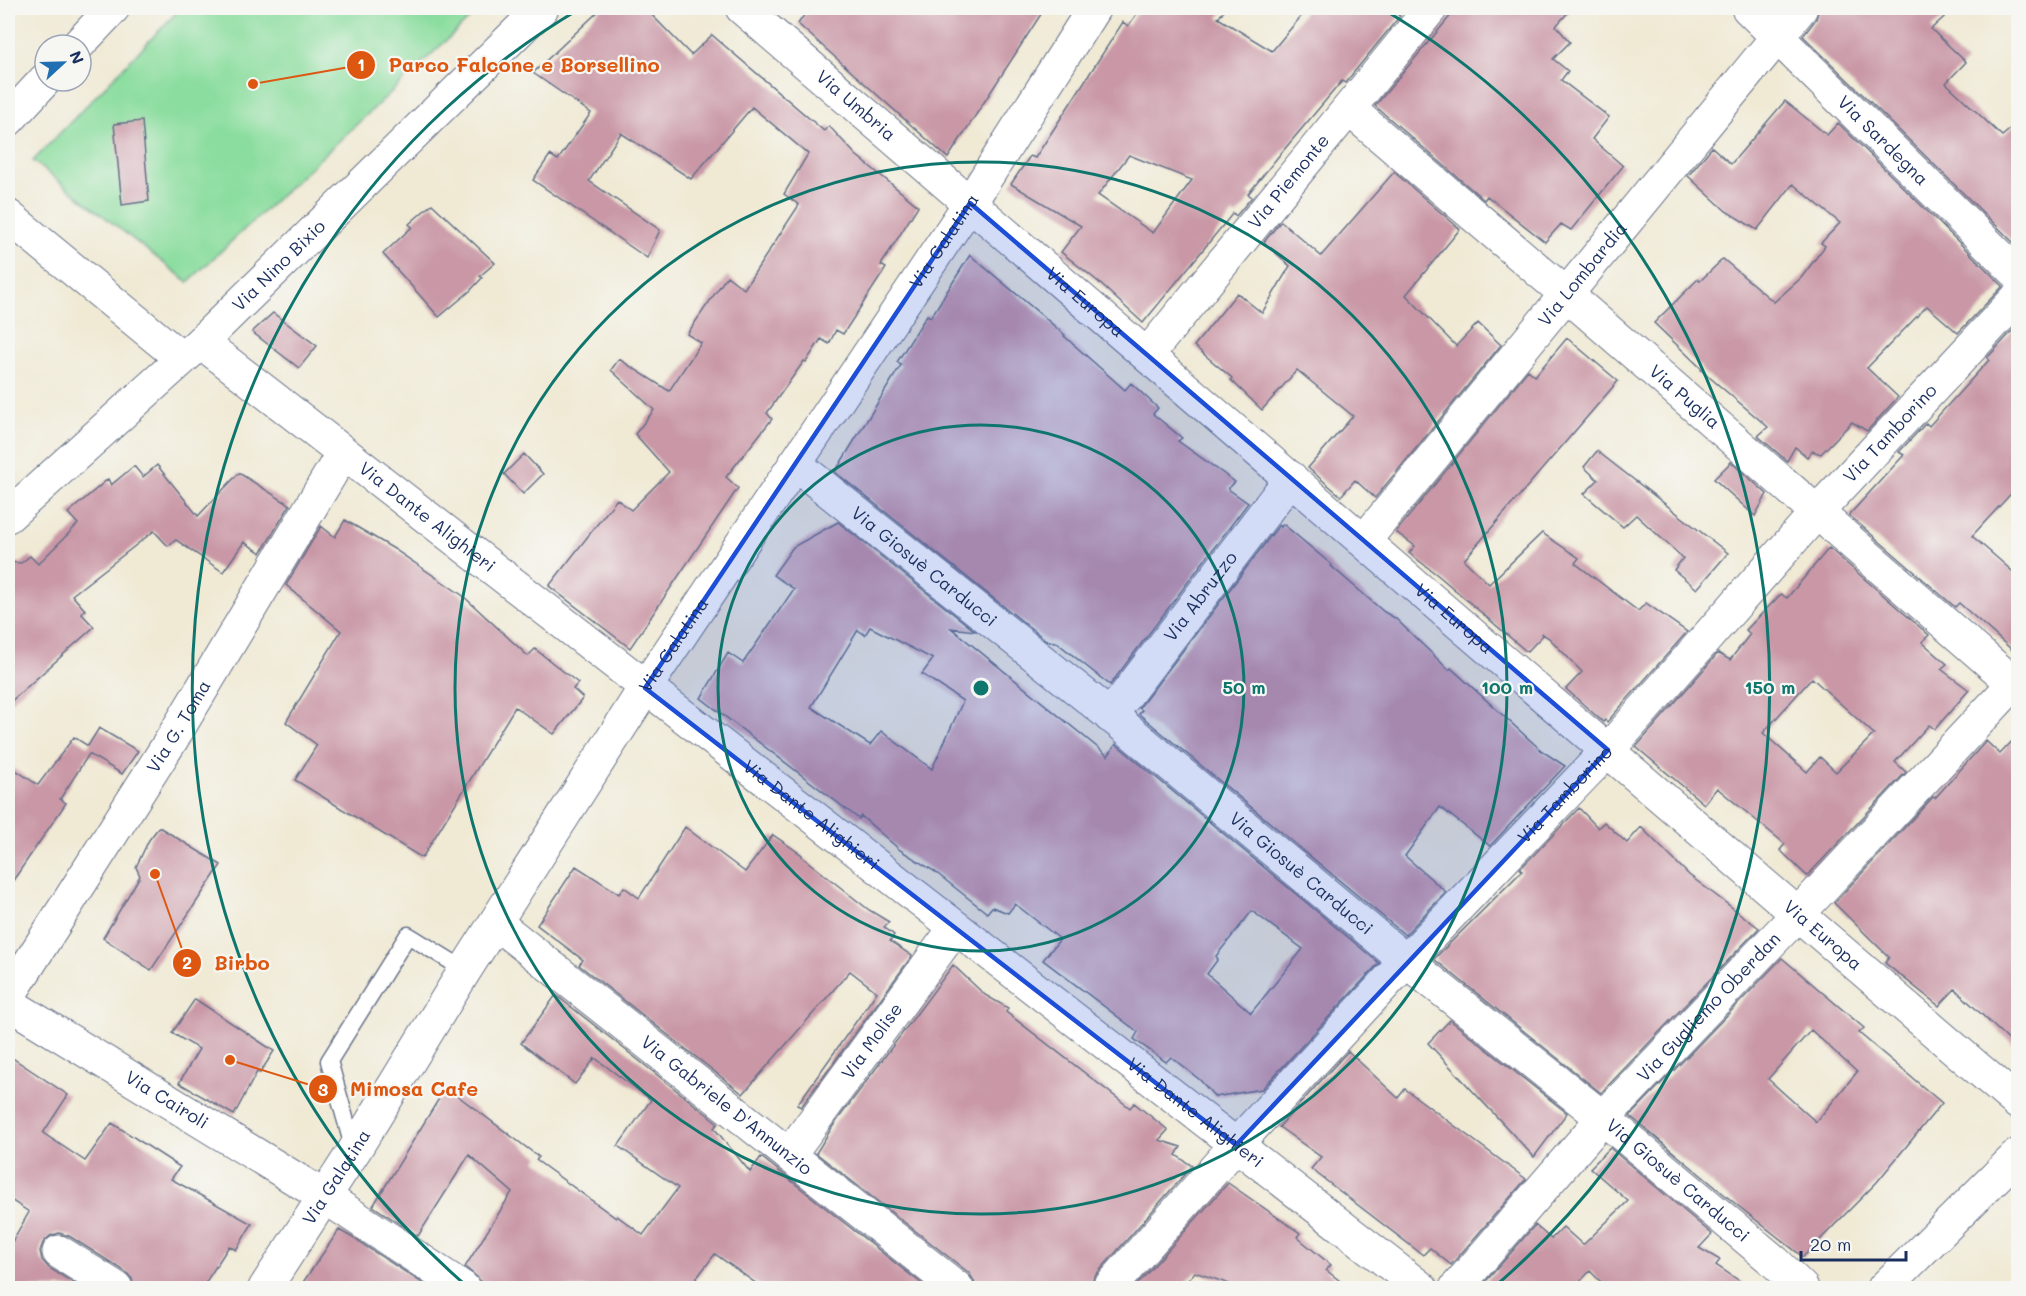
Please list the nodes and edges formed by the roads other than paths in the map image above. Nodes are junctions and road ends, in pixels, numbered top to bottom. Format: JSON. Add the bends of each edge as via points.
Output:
{"nodes":[{"id":1,"x":113,"y":8,"type":"edge"},
{"id":2,"x":542,"y":8,"type":"edge"},
{"id":3,"x":742,"y":8,"type":"edge"},
{"id":4,"x":1094,"y":8,"type":"edge"},
{"id":5,"x":1431,"y":8,"type":"edge"},
{"id":6,"x":1748,"y":8,"type":"edge"},
{"id":7,"x":1800,"y":8,"type":"edge"},
{"id":8,"x":89,"y":33,"type":"edge"},
{"id":9,"x":1777,"y":36,"type":"junction"},
{"id":10,"x":33,"y":93,"type":"edge"},
{"id":11,"x":1349,"y":109,"type":"junction"},
{"id":12,"x":8,"y":120,"type":"edge"},
{"id":13,"x":970,"y":203,"type":"junction"},
{"id":14,"x":8,"y":216,"type":"edge"},
{"id":15,"x":2019,"y":274,"type":"edge"},
{"id":16,"x":1566,"y":294,"type":"junction"},
{"id":17,"x":2019,"y":297,"type":"edge"},
{"id":18,"x":191,"y":350,"type":"junction"},
{"id":19,"x":1147,"y":355,"type":"junction"},
{"id":20,"x":343,"y":453,"type":"junction"},
{"id":21,"x":795,"y":464,"type":"junction"},
{"id":22,"x":1291,"y":478,"type":"junction"},
{"id":23,"x":1816,"y":513,"type":"junction"},
{"id":24,"x":8,"y":516,"type":"edge"},
{"id":25,"x":1364,"y":541,"type":"junction"},
{"id":26,"x":2017,"y":683,"type":"edge"},
{"id":27,"x":645,"y":688,"type":"junction"},
{"id":28,"x":1110,"y":716,"type":"junction"},
{"id":29,"x":1608,"y":750,"type":"junction"},
{"id":30,"x":1798,"y":914,"type":"junction"},
{"id":31,"x":496,"y":924,"type":"junction"},
{"id":32,"x":955,"y":928,"type":"junction"},
{"id":33,"x":1406,"y":962,"type":"junction"},
{"id":34,"x":465,"y":970,"type":"junction"},
{"id":35,"x":8,"y":997,"type":"edge"},
{"id":36,"x":8,"y":1003,"type":"edge"},
{"id":37,"x":2019,"y":1103,"type":"edge"},
{"id":38,"x":1603,"y":1118,"type":"junction"},
{"id":39,"x":1236,"y":1144,"type":"junction"},
{"id":40,"x":354,"y":1151,"type":"junction"},
{"id":41,"x":789,"y":1155,"type":"junction"},
{"id":42,"x":2019,"y":1155,"type":"edge"},
{"id":43,"x":325,"y":1197,"type":"junction"},
{"id":44,"x":59,"y":1252,"type":"dead end"},
{"id":45,"x":116,"y":1288,"type":"edge"},
{"id":46,"x":265,"y":1288,"type":"edge"},
{"id":47,"x":463,"y":1288,"type":"edge"},
{"id":48,"x":957,"y":1288,"type":"edge"},
{"id":49,"x":1109,"y":1288,"type":"edge"},
{"id":50,"x":1421,"y":1288,"type":"edge"},
{"id":51,"x":1456,"y":1288,"type":"edge"},
{"id":52,"x":1802,"y":1288,"type":"edge"},
{"id":53,"x":1884,"y":1288,"type":"edge"}],
"edges":[{"from":1,"to":8,"type":"street"},
{"from":2,"to":18,"type":"street","name":"Via Nino Bixio"},
{"from":3,"to":13,"type":"street","name":"Via Umbria"},
{"from":4,"to":13,"type":"street","name":"Via Galatina"},
{"from":5,"to":11,"type":"street","name":"Via Piemonte"},
{"from":6,"to":9,"type":"street","name":"Via Sardegna"},
{"from":7,"to":9,"type":"street","name":"Via Lombardia"},
{"from":9,"to":15,"type":"street","name":"Via Sardegna"},
{"from":9,"to":16,"type":"street","name":"Via Lombardia"},
{"from":10,"to":12,"type":"street"},
{"from":11,"to":16,"type":"street","name":"Via Puglia"},
{"from":11,"to":19,"type":"street","name":"Via Piemonte"},
{"from":13,"to":19,"type":"street","name":"Via Europa"},
{"from":13,"to":21,"type":"street","name":"Via Galatina"},
{"from":14,"to":18,"type":"street","name":"Via Dante Alighieri"},
{"from":16,"to":23,"type":"street","name":"Via Puglia"},
{"from":16,"to":25,"type":"street","name":"Via Lombardia"},
{"from":17,"to":23,"type":"street","name":"Via Tamborino"},
{"from":18,"to":20,"type":"street","name":"Via Dante Alighieri"},
{"from":18,"to":24,"type":"street","name":"Via Nino Bixio"},
{"from":19,"to":22,"type":"street","name":"Via Europa"},
{"from":20,"to":27,"type":"street","name":"Via Dante Alighieri"},
{"from":20,"to":35,"type":"street","name":"Via G. Toma","via":[[172,739]]},
{"from":21,"to":27,"type":"street","name":"Via Galatina"},
{"from":21,"to":28,"type":"street","name":"Via Giosuè Carducci"},
{"from":22,"to":25,"type":"street","name":"Via Europa"},
{"from":22,"to":28,"type":"street","name":"Via Abruzzo"},
{"from":23,"to":26,"type":"street","name":"Via Puglia"},
{"from":23,"to":29,"type":"street","name":"Via Tamborino"},
{"from":25,"to":29,"type":"street","name":"Via Europa"},
{"from":26,"to":30,"type":"street","name":"Via Gugliemo Oberdan"},
{"from":27,"to":31,"type":"street","name":"Via Galatina"},
{"from":27,"to":32,"type":"street","name":"Via Dante Alighieri"},
{"from":28,"to":33,"type":"street","name":"Via Giosuè Carducci"},
{"from":29,"to":30,"type":"street","name":"Via Europa"},
{"from":29,"to":33,"type":"street","name":"Via Tamborino"},
{"from":30,"to":37,"type":"street","name":"Via Europa"},
{"from":30,"to":38,"type":"street","name":"Via Gugliemo Oberdan"},
{"from":31,"to":34,"type":"street","name":"Via Galatina"},
{"from":31,"to":41,"type":"street","name":"Via Gabriele D'Annunzio"},
{"from":32,"to":39,"type":"street","name":"Via Dante Alighieri"},
{"from":32,"to":41,"type":"street","name":"Via Molise"},
{"from":33,"to":38,"type":"street","name":"Via Giosuè Carducci"},
{"from":33,"to":39,"type":"street","name":"Via Tamborino"},
{"from":34,"to":40,"type":"street","name":"Via Galatina"},
{"from":34,"to":40,"type":"lane","via":[[408,935],[329,1061]]},
{"from":36,"to":43,"type":"street","name":"Via Cairoli"},
{"from":38,"to":51,"type":"street","name":"Via Gugliemo Oberdan"},
{"from":38,"to":52,"type":"street","name":"Via Giosuè Carducci"},
{"from":39,"to":49,"type":"street","name":"Via Tamborino"},
{"from":39,"to":50,"type":"street","name":"Via Dante Alighieri"},
{"from":40,"to":43,"type":"street","name":"Via Galatina"},
{"from":41,"to":48,"type":"street","name":"Via Gabriele D'Annunzio"},
{"from":42,"to":53,"type":"street"},
{"from":43,"to":46,"type":"street","name":"Via Galatina"},
{"from":43,"to":47,"type":"street","name":"Via Cairoli"},
{"from":44,"to":45,"type":"street"}]}
